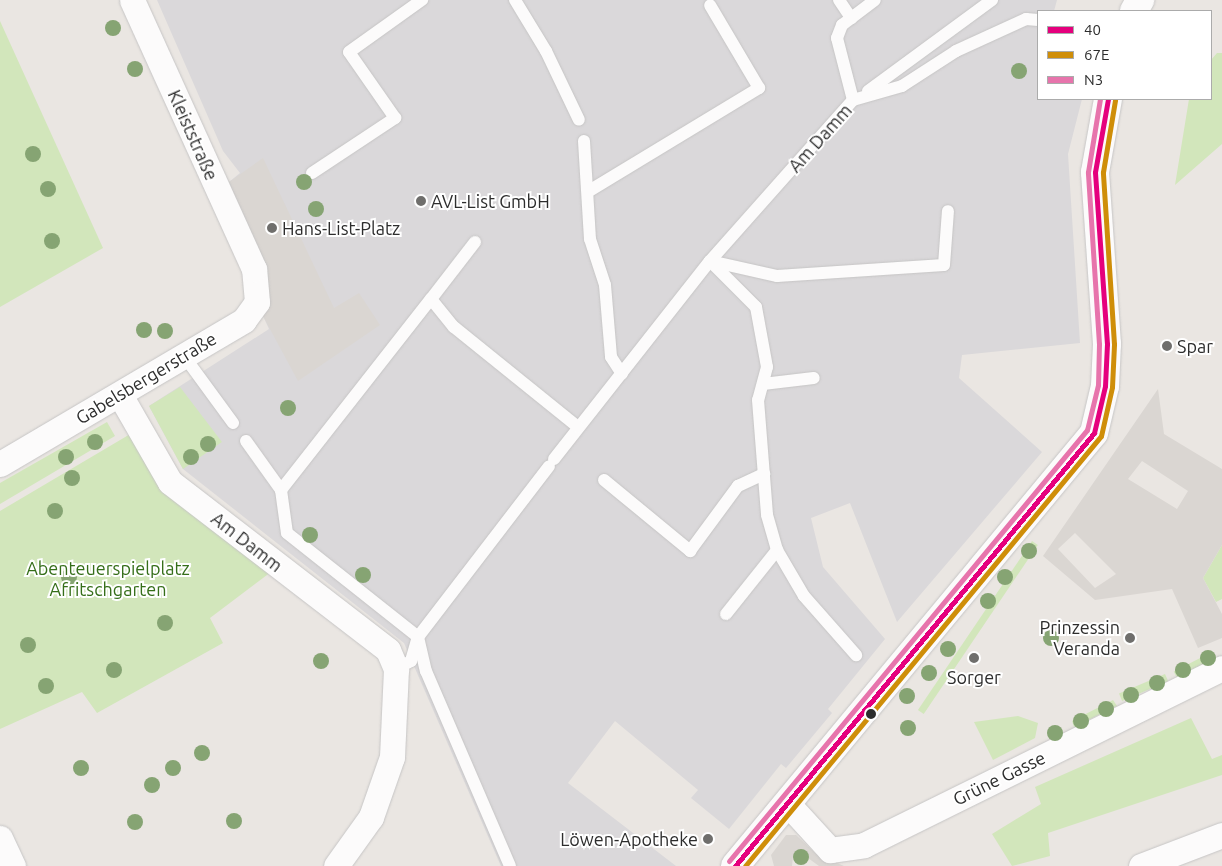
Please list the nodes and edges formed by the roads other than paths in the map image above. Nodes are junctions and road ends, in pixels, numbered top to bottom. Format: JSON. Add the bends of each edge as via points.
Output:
{"nodes":[{"id":1,"x":422,"y":0,"type":"edge"},
{"id":2,"x":515,"y":0,"type":"edge"},
{"id":3,"x":839,"y":0,"type":"edge"},
{"id":4,"x":875,"y":0,"type":"edge"},
{"id":5,"x":992,"y":0,"type":"edge"},
{"id":6,"x":133,"y":2,"type":"edge"},
{"id":7,"x":710,"y":5,"type":"dead end"},
{"id":8,"x":851,"y":18,"type":"junction"},
{"id":9,"x":1037,"y":20,"type":"edge"},
{"id":10,"x":853,"y":100,"type":"junction"},
{"id":11,"x":1108,"y":100,"type":"edge"},
{"id":12,"x":579,"y":120,"type":"dead end"},
{"id":13,"x":584,"y":142,"type":"dead end"},
{"id":14,"x":312,"y":173,"type":"dead end"},
{"id":15,"x":589,"y":191,"type":"junction"},
{"id":16,"x":948,"y":211,"type":"dead end"},
{"id":17,"x":475,"y":242,"type":"dead end"},
{"id":18,"x":710,"y":261,"type":"junction"},
{"id":19,"x":254,"y":269,"type":"joint"},
{"id":20,"x":431,"y":299,"type":"junction"},
{"id":21,"x":184,"y":356,"type":"junction"},
{"id":22,"x":622,"y":374,"type":"junction"},
{"id":23,"x":814,"y":378,"type":"dead end"},
{"id":24,"x":763,"y":384,"type":"junction"},
{"id":25,"x":120,"y":395,"type":"junction"},
{"id":26,"x":233,"y":424,"type":"dead end"},
{"id":27,"x":578,"y":427,"type":"junction"},
{"id":28,"x":246,"y":441,"type":"dead end"},
{"id":29,"x":0,"y":464,"type":"edge"},
{"id":30,"x":764,"y":474,"type":"junction"},
{"id":31,"x":604,"y":480,"type":"dead end"},
{"id":32,"x":281,"y":490,"type":"junction"},
{"id":33,"x":778,"y":550,"type":"junction"},
{"id":34,"x":726,"y":614,"type":"dead end"},
{"id":35,"x":418,"y":637,"type":"junction"},
{"id":36,"x":856,"y":655,"type":"dead end"},
{"id":37,"x":1222,"y":668,"type":"edge"},
{"id":38,"x":396,"y":669,"type":"junction"},
{"id":39,"x":787,"y":803,"type":"junction"},
{"id":40,"x":1222,"y":835,"type":"edge"},
{"id":41,"x":0,"y":838,"type":"edge"},
{"id":42,"x":13,"y":866,"type":"edge"},
{"id":43,"x":336,"y":866,"type":"edge"},
{"id":44,"x":510,"y":866,"type":"edge"},
{"id":45,"x":735,"y":866,"type":"edge"},
{"id":46,"x":1141,"y":866,"type":"edge"}],
"edges":[{"from":1,"to":14,"type":"lane","via":[[349,52],[395,118]]},
{"from":2,"to":12,"type":"lane","via":[[546,51]]},
{"from":3,"to":8,"type":"lane"},
{"from":4,"to":8,"type":"lane"},
{"from":5,"to":10,"type":"lane","via":[[896,74]]},
{"from":6,"to":19,"type":"street","name":"Kleiststraße"},
{"from":7,"to":15,"type":"lane","via":[[759,88]]},
{"from":8,"to":10,"type":"lane","via":[[837,38]]},
{"from":9,"to":10,"type":"lane","name":"Am Damm","via":[[1026,19],[956,51],[902,86]]},
{"from":10,"to":18,"type":"lane","name":"Am Damm"},
{"from":11,"to":39,"type":"main road","via":[[1095,172],[1107,344],[1105,386],[1094,433]]},
{"from":13,"to":15,"type":"lane"},
{"from":15,"to":22,"type":"lane","via":[[590,238],[605,284],[611,357]]},
{"from":16,"to":18,"type":"lane","via":[[944,265],[777,276]]},
{"from":17,"to":20,"type":"lane"},
{"from":18,"to":22,"type":"lane","name":"Am Damm"},
{"from":18,"to":24,"type":"lane","via":[[756,307],[767,367]]},
{"from":19,"to":21,"type":"street","name":"Gabelsbergerstraße","via":[[257,302],[244,320]]},
{"from":20,"to":27,"type":"lane","via":[[454,327]]},
{"from":20,"to":32,"type":"lane"},
{"from":21,"to":25,"type":"street","name":"Gabelsbergerstraße"},
{"from":21,"to":26,"type":"lane"},
{"from":22,"to":27,"type":"lane","name":"Am Damm"},
{"from":23,"to":24,"type":"lane"},
{"from":24,"to":30,"type":"lane","via":[[758,400]]},
{"from":25,"to":29,"type":"street","name":"Gabelsbergerstraße"},
{"from":25,"to":38,"type":"street","name":"Am Damm","via":[[170,482],[388,650]]},
{"from":27,"to":35,"type":"lane","name":"Am Damm"},
{"from":28,"to":32,"type":"lane"},
{"from":30,"to":31,"type":"lane","via":[[738,486],[690,552]]},
{"from":30,"to":33,"type":"lane","via":[[767,515]]},
{"from":32,"to":35,"type":"lane","via":[[287,532]]},
{"from":33,"to":34,"type":"lane"},
{"from":33,"to":36,"type":"lane","via":[[804,596]]},
{"from":35,"to":38,"type":"lane","name":"Am Damm","via":[[411,660]]},
{"from":35,"to":44,"type":"lane","via":[[426,671]]},
{"from":37,"to":39,"type":"street","name":"Grüne Gasse","via":[[864,846],[830,850]]},
{"from":38,"to":43,"type":"street","via":[[392,757],[371,817]]},
{"from":39,"to":45,"type":"main road"},
{"from":40,"to":46,"type":"street"},
{"from":41,"to":42,"type":"street"}]}
